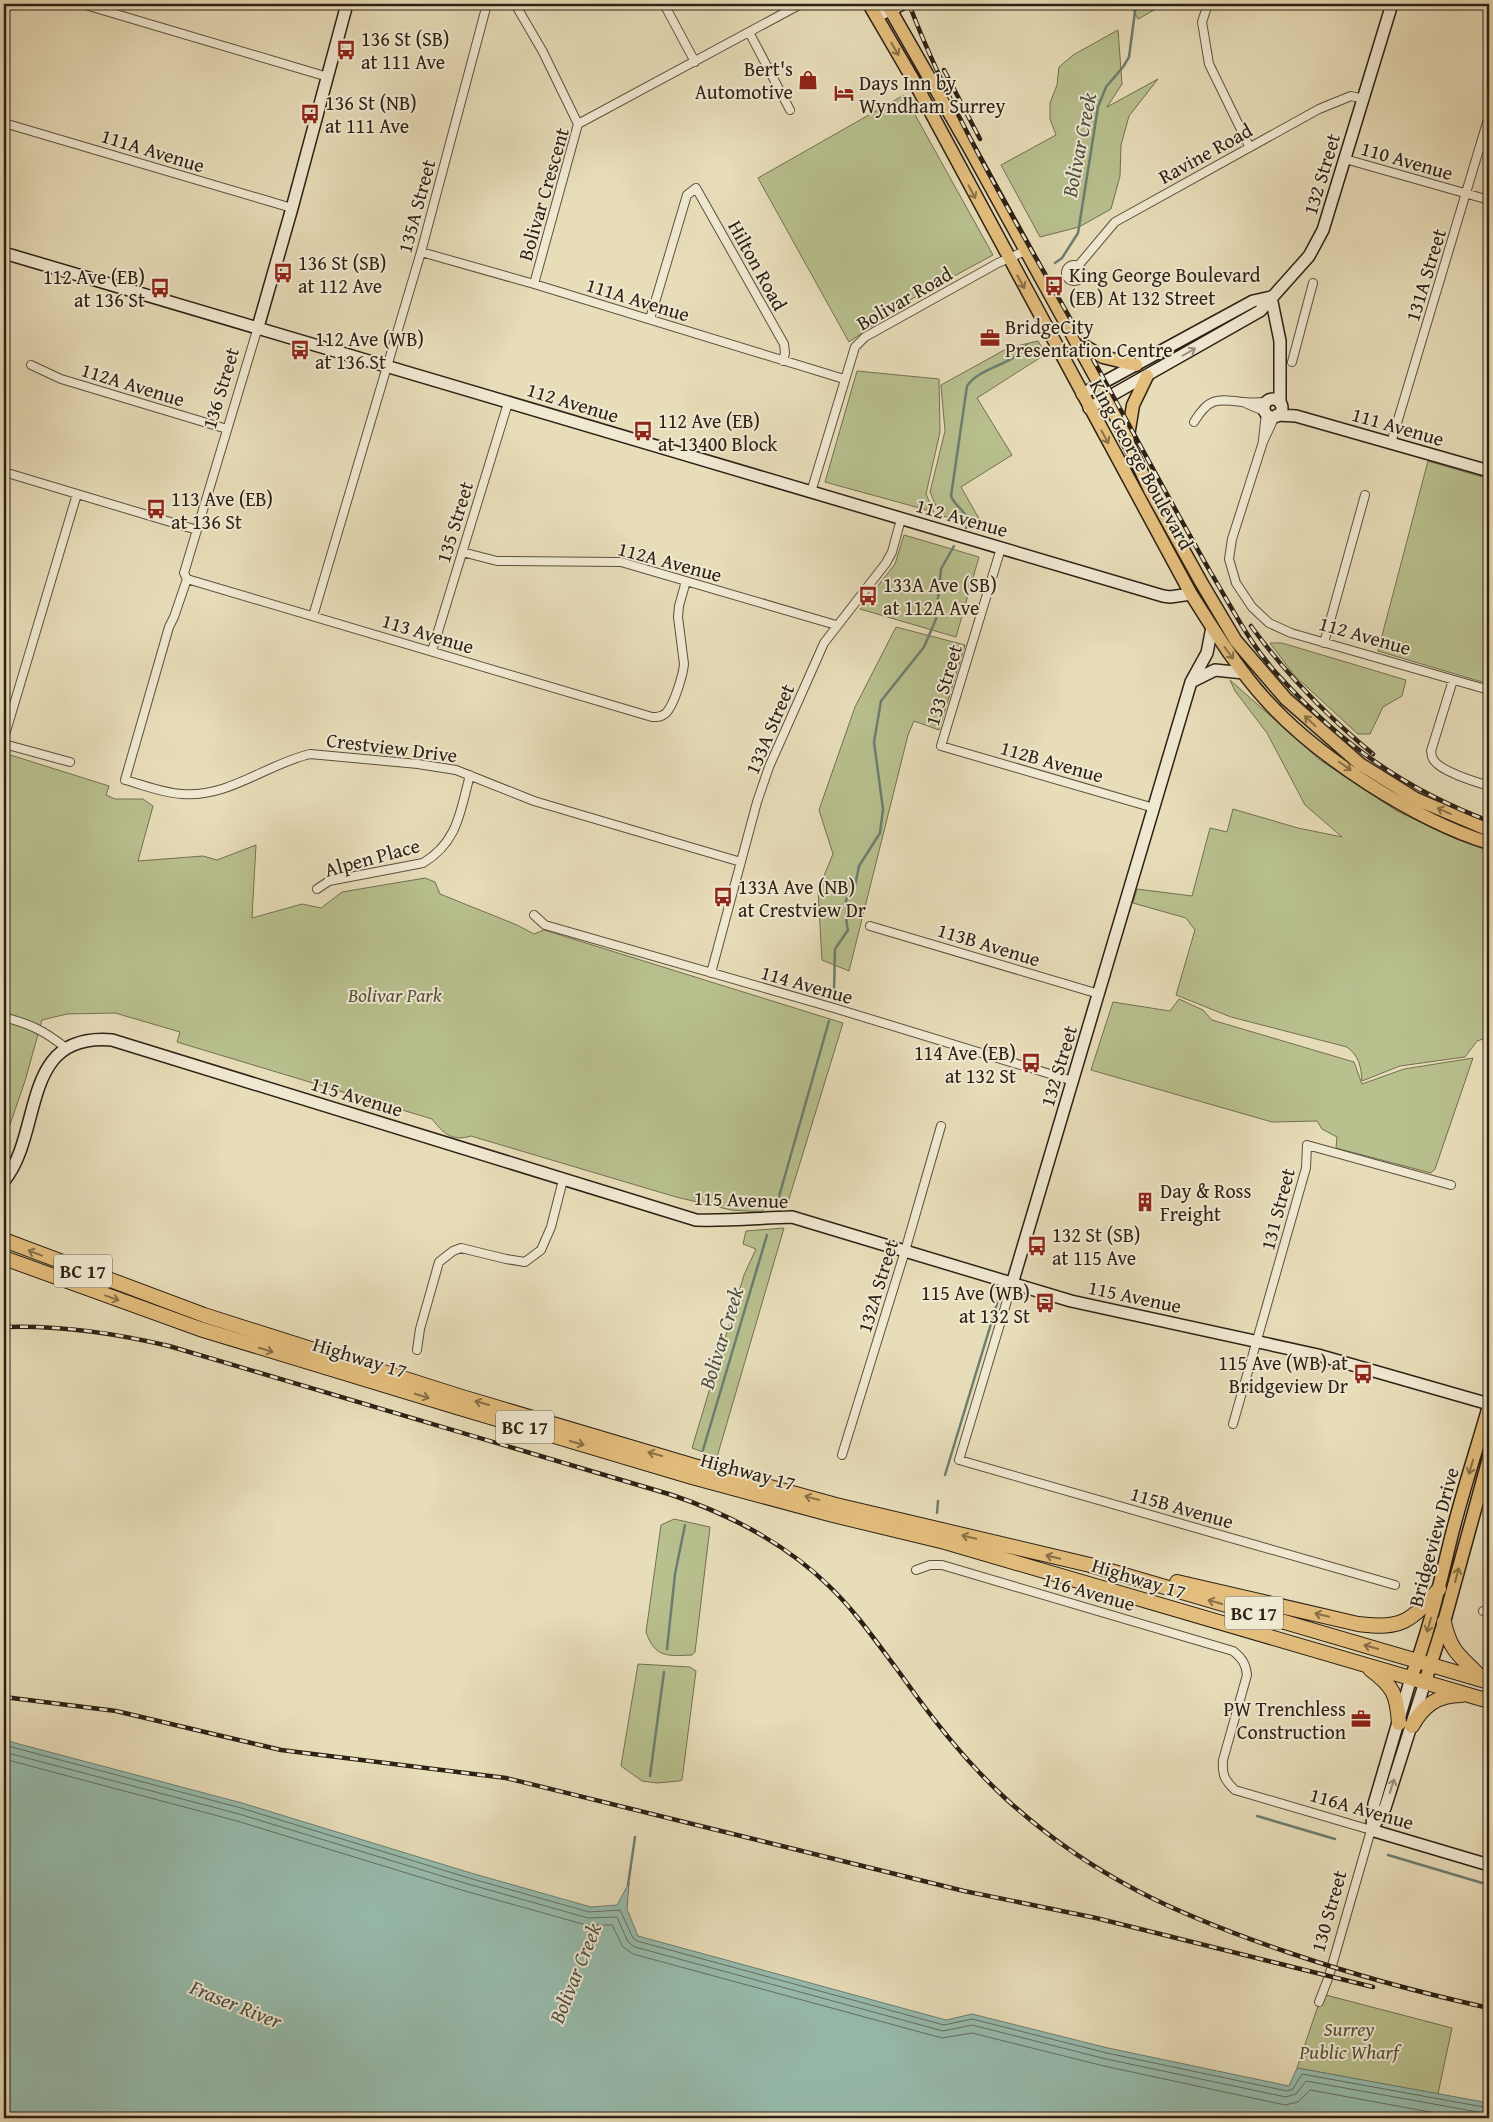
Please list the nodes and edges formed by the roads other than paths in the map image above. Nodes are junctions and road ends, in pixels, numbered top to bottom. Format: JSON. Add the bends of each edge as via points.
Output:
{"nodes":[{"id":1,"x":82,"y":4,"type":"edge"},
{"id":2,"x":347,"y":4,"type":"edge"},
{"id":3,"x":487,"y":4,"type":"edge"},
{"id":4,"x":515,"y":4,"type":"edge"},
{"id":5,"x":664,"y":4,"type":"edge"},
{"id":6,"x":801,"y":4,"type":"edge"},
{"id":7,"x":902,"y":4,"type":"edge"},
{"id":8,"x":1208,"y":4,"type":"edge"},
{"id":9,"x":1392,"y":4,"type":"edge"},
{"id":10,"x":888,"y":7,"type":"edge"},
{"id":11,"x":873,"y":8,"type":"edge"},
{"id":12,"x":749,"y":32,"type":"junction"},
{"id":13,"x":695,"y":62,"type":"junction"},
{"id":14,"x":328,"y":77,"type":"junction"},
{"id":15,"x":1364,"y":99,"type":"junction"},
{"id":16,"x":790,"y":110,"type":"dead end"},
{"id":17,"x":1489,"y":116,"type":"edge"},
{"id":18,"x":4,"y":122,"type":"edge"},
{"id":19,"x":578,"y":124,"type":"junction"},
{"id":20,"x":1249,"y":146,"type":"junction"},
{"id":21,"x":1346,"y":159,"type":"junction"},
{"id":22,"x":1466,"y":193,"type":"junction"},
{"id":23,"x":1489,"y":200,"type":"edge"},
{"id":24,"x":292,"y":208,"type":"junction"},
{"id":25,"x":1025,"y":251,"type":"junction"},
{"id":26,"x":421,"y":252,"type":"junction"},
{"id":27,"x":4,"y":253,"type":"edge"},
{"id":28,"x":1008,"y":258,"type":"junction"},
{"id":29,"x":1078,"y":266,"type":"dead end"},
{"id":30,"x":1313,"y":283,"type":"dead end"},
{"id":31,"x":534,"y":284,"type":"junction"},
{"id":32,"x":1271,"y":297,"type":"junction"},
{"id":33,"x":650,"y":319,"type":"junction"},
{"id":34,"x":258,"y":327,"type":"junction"},
{"id":35,"x":1297,"y":339,"type":"junction"},
{"id":36,"x":1075,"y":341,"type":"junction"},
{"id":37,"x":1280,"y":341,"type":"junction"},
{"id":38,"x":783,"y":361,"type":"junction"},
{"id":39,"x":1292,"y":362,"type":"dead end"},
{"id":40,"x":31,"y":365,"type":"dead end"},
{"id":41,"x":1136,"y":365,"type":"junction"},
{"id":42,"x":388,"y":366,"type":"junction"},
{"id":43,"x":1147,"y":376,"type":"junction"},
{"id":44,"x":844,"y":378,"type":"junction"},
{"id":45,"x":1100,"y":384,"type":"junction"},
{"id":46,"x":1082,"y":394,"type":"junction"},
{"id":47,"x":1107,"y":398,"type":"junction"},
{"id":48,"x":508,"y":403,"type":"junction"},
{"id":49,"x":1089,"y":408,"type":"junction"},
{"id":50,"x":1273,"y":408,"type":"junction"},
{"id":51,"x":1194,"y":422,"type":"dead end"},
{"id":52,"x":227,"y":429,"type":"junction"},
{"id":53,"x":1127,"y":442,"type":"junction"},
{"id":54,"x":1392,"y":443,"type":"junction"},
{"id":55,"x":4,"y":472,"type":"edge"},
{"id":56,"x":1489,"y":472,"type":"edge"},
{"id":57,"x":811,"y":492,"type":"junction"},
{"id":58,"x":77,"y":494,"type":"junction"},
{"id":59,"x":1366,"y":495,"type":"dead end"},
{"id":60,"x":901,"y":519,"type":"junction"},
{"id":61,"x":197,"y":530,"type":"junction"},
{"id":62,"x":1001,"y":548,"type":"junction"},
{"id":63,"x":462,"y":552,"type":"junction"},
{"id":64,"x":187,"y":579,"type":"junction"},
{"id":65,"x":686,"y":581,"type":"junction"},
{"id":66,"x":1207,"y":593,"type":"junction"},
{"id":67,"x":1191,"y":594,"type":"junction"},
{"id":68,"x":313,"y":616,"type":"junction"},
{"id":69,"x":836,"y":626,"type":"junction"},
{"id":70,"x":1212,"y":627,"type":"junction"},
{"id":71,"x":1324,"y":643,"type":"junction"},
{"id":72,"x":432,"y":651,"type":"junction"},
{"id":73,"x":1244,"y":673,"type":"junction"},
{"id":74,"x":1453,"y":680,"type":"junction"},
{"id":75,"x":1191,"y":682,"type":"junction"},
{"id":76,"x":1489,"y":690,"type":"edge"},
{"id":77,"x":4,"y":738,"type":"edge"},
{"id":78,"x":4,"y":744,"type":"edge"},
{"id":79,"x":941,"y":746,"type":"joint"},
{"id":80,"x":70,"y":762,"type":"dead end"},
{"id":81,"x":470,"y":775,"type":"junction"},
{"id":82,"x":125,"y":780,"type":"joint"},
{"id":83,"x":1489,"y":786,"type":"edge"},
{"id":84,"x":1154,"y":808,"type":"junction"},
{"id":85,"x":1489,"y":830,"type":"edge"},
{"id":86,"x":1489,"y":843,"type":"edge"},
{"id":87,"x":741,"y":862,"type":"junction"},
{"id":88,"x":317,"y":889,"type":"dead end"},
{"id":89,"x":534,"y":915,"type":"dead end"},
{"id":90,"x":870,"y":926,"type":"dead end"},
{"id":91,"x":711,"y":973,"type":"junction"},
{"id":92,"x":1099,"y":994,"type":"junction"},
{"id":93,"x":4,"y":1017,"type":"edge"},
{"id":94,"x":66,"y":1048,"type":"junction"},
{"id":95,"x":1073,"y":1080,"type":"junction"},
{"id":96,"x":940,"y":1126,"type":"dead end"},
{"id":97,"x":563,"y":1180,"type":"junction"},
{"id":98,"x":4,"y":1182,"type":"edge"},
{"id":99,"x":1451,"y":1186,"type":"dead end"},
{"id":100,"x":4,"y":1240,"type":"edge"},
{"id":101,"x":905,"y":1251,"type":"junction"},
{"id":102,"x":8,"y":1262,"type":"edge"},
{"id":103,"x":1012,"y":1284,"type":"junction"},
{"id":104,"x":1257,"y":1340,"type":"junction"},
{"id":105,"x":417,"y":1350,"type":"dead end"},
{"id":106,"x":1489,"y":1405,"type":"edge"},
{"id":107,"x":1233,"y":1424,"type":"dead end"},
{"id":108,"x":842,"y":1454,"type":"dead end"},
{"id":109,"x":1489,"y":1458,"type":"edge"},
{"id":110,"x":959,"y":1460,"type":"joint"},
{"id":111,"x":1090,"y":1565,"type":"junction"},
{"id":112,"x":916,"y":1570,"type":"dead end"},
{"id":113,"x":1395,"y":1585,"type":"dead end"},
{"id":114,"x":1439,"y":1589,"type":"junction"},
{"id":115,"x":1444,"y":1622,"type":"junction"},
{"id":116,"x":1364,"y":1664,"type":"junction"},
{"id":117,"x":1425,"y":1671,"type":"junction"},
{"id":118,"x":1411,"y":1678,"type":"junction"},
{"id":119,"x":1487,"y":1684,"type":"edge"},
{"id":120,"x":1471,"y":1696,"type":"junction"},
{"id":121,"x":1489,"y":1701,"type":"edge"},
{"id":122,"x":1405,"y":1724,"type":"junction"},
{"id":123,"x":1227,"y":1783,"type":"joint"},
{"id":124,"x":1372,"y":1830,"type":"junction"},
{"id":125,"x":1489,"y":1865,"type":"edge"},
{"id":126,"x":1319,"y":2002,"type":"dead end"}],
"edges":[{"from":1,"to":14,"type":"street"},
{"from":2,"to":14,"type":"street","name":"136 Street"},
{"from":3,"to":26,"type":"street","name":"135A Street"},
{"from":4,"to":19,"type":"street"},
{"from":5,"to":13,"type":"street"},
{"from":6,"to":12,"type":"street","name":"Bolivar Crescent"},
{"from":7,"to":10,"type":"street"},
{"from":8,"to":20,"type":"street","via":[[1202,22],[1209,64]]},
{"from":9,"to":15,"type":"street","name":"132 Street"},
{"from":10,"to":11,"type":"street"},
{"from":10,"to":25,"type":"main road","name":"King George Boulevard"},
{"from":11,"to":28,"type":"main road","name":"King George Boulevard","one_way":true},
{"from":12,"to":13,"type":"street","name":"Bolivar Crescent"},
{"from":12,"to":16,"type":"street"},
{"from":13,"to":19,"type":"street","name":"Bolivar Crescent"},
{"from":14,"to":24,"type":"street","name":"136 Street"},
{"from":15,"to":20,"type":"street","name":"Ravine Road","via":[[1351,96],[1343,99]]},
{"from":15,"to":21,"type":"street","name":"132 Street"},
{"from":17,"to":22,"type":"street","name":"131A Street"},
{"from":18,"to":24,"type":"street","name":"111A Avenue"},
{"from":19,"to":31,"type":"street","name":"Bolivar Crescent"},
{"from":20,"to":29,"type":"street","name":"Ravine Road","via":[[1115,222]]},
{"from":21,"to":22,"type":"street","name":"110 Avenue"},
{"from":21,"to":32,"type":"street","name":"132 Street","via":[[1313,251]]},
{"from":22,"to":23,"type":"street","name":"110 Avenue"},
{"from":22,"to":54,"type":"street","name":"131A Street"},
{"from":24,"to":34,"type":"street","name":"136 Street"},
{"from":25,"to":28,"type":"street","name":"Bolivar Road"},
{"from":25,"to":36,"type":"main road","name":"King George Boulevard"},
{"from":26,"to":31,"type":"street","name":"111A Avenue"},
{"from":26,"to":42,"type":"street","name":"135A Street"},
{"from":27,"to":34,"type":"street","name":"112 Avenue"},
{"from":28,"to":44,"type":"street","name":"Bolivar Road","via":[[865,337],[855,347]]},
{"from":28,"to":46,"type":"main road","name":"King George Boulevard","one_way":true},
{"from":30,"to":35,"type":"street"},
{"from":31,"to":33,"type":"street","name":"111A Avenue"},
{"from":32,"to":37,"type":"street"},
{"from":32,"to":41,"type":"street","via":[[1253,301]]},
{"from":43,"to":32,"type":"street","name":"132 Street","one_way":true,"via":[[1260,311]]},
{"from":33,"to":38,"type":"street","name":"111A Avenue"},
{"from":33,"to":38,"type":"street","name":"Hilton Road","via":[[686,195],[696,188],[784,344]]},
{"from":34,"to":42,"type":"street","name":"112 Avenue"},
{"from":34,"to":52,"type":"street","name":"136 Street"},
{"from":35,"to":37,"type":"street"},
{"from":35,"to":39,"type":"street"},
{"from":36,"to":41,"type":"main road","via":[[1103,357]]},
{"from":36,"to":45,"type":"main road","name":"King George Boulevard"},
{"from":37,"to":50,"type":"street"},
{"from":38,"to":44,"type":"street","name":"111A Avenue"},
{"from":40,"to":52,"type":"street","name":"112A Avenue","via":[[61,379]]},
{"from":41,"to":45,"type":"street"},
{"from":42,"to":48,"type":"street","name":"112 Avenue"},
{"from":42,"to":68,"type":"street","name":"135A Street"},
{"from":43,"to":47,"type":"street","name":"132 Street"},
{"from":43,"to":53,"type":"main road","via":[[1133,405]]},
{"from":44,"to":57,"type":"street","name":"Bolivar Road"},
{"from":45,"to":46,"type":"street"},
{"from":45,"to":47,"type":"main road","name":"King George Boulevard"},
{"from":46,"to":49,"type":"main road","name":"King George Boulevard"},
{"from":47,"to":49,"type":"street","name":"132 Street"},
{"from":47,"to":53,"type":"main road","name":"King George Boulevard"},
{"from":48,"to":57,"type":"street","name":"112 Avenue"},
{"from":48,"to":63,"type":"street","name":"135 Street"},
{"from":49,"to":67,"type":"main road","name":"King George Boulevard","one_way":true},
{"from":50,"to":51,"type":"street","name":"111 Avenue","via":[[1216,400],[1200,412]]},
{"from":50,"to":54,"type":"street","name":"111 Avenue"},
{"from":50,"to":71,"type":"street","name":"112 Avenue","via":[[1230,550],[1232,573],[1261,617]]},
{"from":52,"to":61,"type":"street","name":"136 Street"},
{"from":53,"to":66,"type":"main road","name":"King George Boulevard"},
{"from":54,"to":56,"type":"street","name":"111 Avenue"},
{"from":55,"to":58,"type":"street"},
{"from":57,"to":60,"type":"street","name":"112 Avenue"},
{"from":58,"to":61,"type":"street"},
{"from":58,"to":77,"type":"street"},
{"from":59,"to":71,"type":"street"},
{"from":60,"to":62,"type":"street","name":"112 Avenue"},
{"from":60,"to":69,"type":"street","name":"133A Street","via":[[890,558]]},
{"from":61,"to":64,"type":"street","name":"136 Street","via":[[184,573]]},
{"from":62,"to":67,"type":"street","name":"112 Avenue","via":[[1163,596]]},
{"from":62,"to":79,"type":"street","name":"133 Street"},
{"from":63,"to":65,"type":"street","name":"112A Avenue","via":[[497,561],[612,560]]},
{"from":63,"to":72,"type":"street","name":"135 Street"},
{"from":64,"to":68,"type":"street","name":"113 Avenue"},
{"from":64,"to":82,"type":"street","name":"136 Street","via":[[168,627]]},
{"from":65,"to":69,"type":"street","name":"112A Avenue"},
{"from":65,"to":72,"type":"street","name":"113 Avenue","via":[[678,617],[683,673],[669,709],[660,717]]},
{"from":66,"to":67,"type":"main road"},
{"from":85,"to":66,"type":"main road","name":"King George Boulevard","one_way":true,"via":[[1416,799],[1360,764],[1331,741],[1266,678],[1236,641]]},
{"from":67,"to":70,"type":"main road","name":"King George Boulevard"},
{"from":68,"to":72,"type":"street","name":"113 Avenue"},
{"from":69,"to":87,"type":"street","name":"133A Street","via":[[824,643],[767,772]]},
{"from":70,"to":73,"type":"main road","name":"King George Boulevard","one_way":true},
{"from":70,"to":75,"type":"street","name":"132 Street","via":[[1207,653]]},
{"from":71,"to":74,"type":"street","name":"112 Avenue"},
{"from":73,"to":75,"type":"street","via":[[1215,670]]},
{"from":73,"to":86,"type":"main road","name":"King George Boulevard","one_way":true,"via":[[1295,728],[1339,762],[1413,810]]},
{"from":74,"to":76,"type":"street","name":"112 Avenue"},
{"from":74,"to":83,"type":"street","via":[[1431,751],[1433,758],[1456,774]]},
{"from":75,"to":84,"type":"street","name":"132 Street"},
{"from":78,"to":80,"type":"street"},
{"from":79,"to":84,"type":"street","name":"112B Avenue"},
{"from":81,"to":82,"type":"street","name":"Crestview Drive","via":[[435,766],[310,754],[293,758],[222,789],[203,793],[173,793]]},
{"from":81,"to":87,"type":"street","name":"Crestview Drive","via":[[534,801]]},
{"from":81,"to":88,"type":"street","name":"Alpen Place","via":[[456,828],[436,856],[423,863],[329,881]]},
{"from":84,"to":92,"type":"street","name":"132 Street"},
{"from":87,"to":91,"type":"street","name":"133A Street"},
{"from":89,"to":91,"type":"street","name":"114 Avenue","via":[[545,925]]},
{"from":90,"to":92,"type":"street","name":"113B Avenue"},
{"from":91,"to":95,"type":"street","name":"114 Avenue"},
{"from":92,"to":95,"type":"street","name":"132 Street"},
{"from":93,"to":94,"type":"street","via":[[40,1029]]},
{"from":94,"to":97,"type":"street","name":"115 Avenue","via":[[95,1038],[112,1040]]},
{"from":94,"to":98,"type":"street","via":[[51,1061],[41,1080],[14,1167]]},
{"from":95,"to":103,"type":"street","name":"132 Street"},
{"from":96,"to":101,"type":"street","name":"132A Street"},
{"from":97,"to":101,"type":"street","name":"115 Avenue","via":[[696,1220],[792,1217]]},
{"from":97,"to":105,"type":"street","via":[[541,1250],[525,1262],[461,1248],[439,1262]]},
{"from":99,"to":104,"type":"street","name":"131 Street","via":[[1307,1145],[1306,1168]]},
{"from":111,"to":100,"type":"highway","name":"Highway 17","number":"BC 17","one_way":true,"via":[[836,1505],[462,1398],[204,1315]]},
{"from":101,"to":103,"type":"street","name":"115 Avenue"},
{"from":101,"to":108,"type":"street","name":"132A Street"},
{"from":102,"to":116,"type":"highway","name":"Highway 17","number":"BC 17","one_way":true,"via":[[200,1329],[460,1408],[833,1516],[945,1542]]},
{"from":103,"to":104,"type":"street","name":"115 Avenue","via":[[1114,1311]]},
{"from":103,"to":110,"type":"street","name":"132 Street"},
{"from":104,"to":106,"type":"street","name":"115 Avenue","via":[[1379,1371]]},
{"from":104,"to":107,"type":"street","name":"131 Street"},
{"from":106,"to":114,"type":"main road","name":"Bridgeview Drive","one_way":true},
{"from":115,"to":109,"type":"main road","name":"Bridgeview Drive","one_way":true},
{"from":110,"to":113,"type":"street","name":"115B Avenue"},
{"from":114,"to":111,"type":"highway","one_way":true,"via":[[1424,1607],[1404,1622],[1370,1626]]},
{"from":117,"to":111,"type":"highway","name":"Highway 17","number":"BC 17","one_way":true},
{"from":112,"to":123,"type":"street","name":"116 Avenue","via":[[942,1565],[1153,1626],[1240,1656],[1247,1675],[1223,1760],[1222,1774]]},
{"from":114,"to":117,"type":"main road","name":"Bridgeview Drive","one_way":true},
{"from":115,"to":117,"type":"main road","name":"Bridgeview Drive"},
{"from":115,"to":119,"type":"highway","via":[[1455,1652]]},
{"from":116,"to":118,"type":"highway","name":"Highway 17","number":"BC 17"},
{"from":116,"to":122,"type":"highway","via":[[1393,1690]]},
{"from":117,"to":118,"type":"highway","name":"Highway 17","number":"BC 17"},
{"from":117,"to":119,"type":"highway","name":"Highway 17","number":"BC 17"},
{"from":117,"to":120,"type":"highway","name":"Highway 17","number":"BC 17"},
{"from":117,"to":122,"type":"street","name":"130 Street"},
{"from":118,"to":122,"type":"street","name":"130 Street"},
{"from":120,"to":121,"type":"highway","name":"Highway 17","number":"BC 17"},
{"from":120,"to":122,"type":"highway","via":[[1452,1695],[1433,1702]]},
{"from":122,"to":124,"type":"street","name":"130 Street","via":[[1374,1804]]},
{"from":123,"to":124,"type":"street","name":"116A Avenue","via":[[1235,1790]]},
{"from":124,"to":125,"type":"street","name":"116A Avenue"},
{"from":124,"to":126,"type":"street","name":"130 Street"}]}
